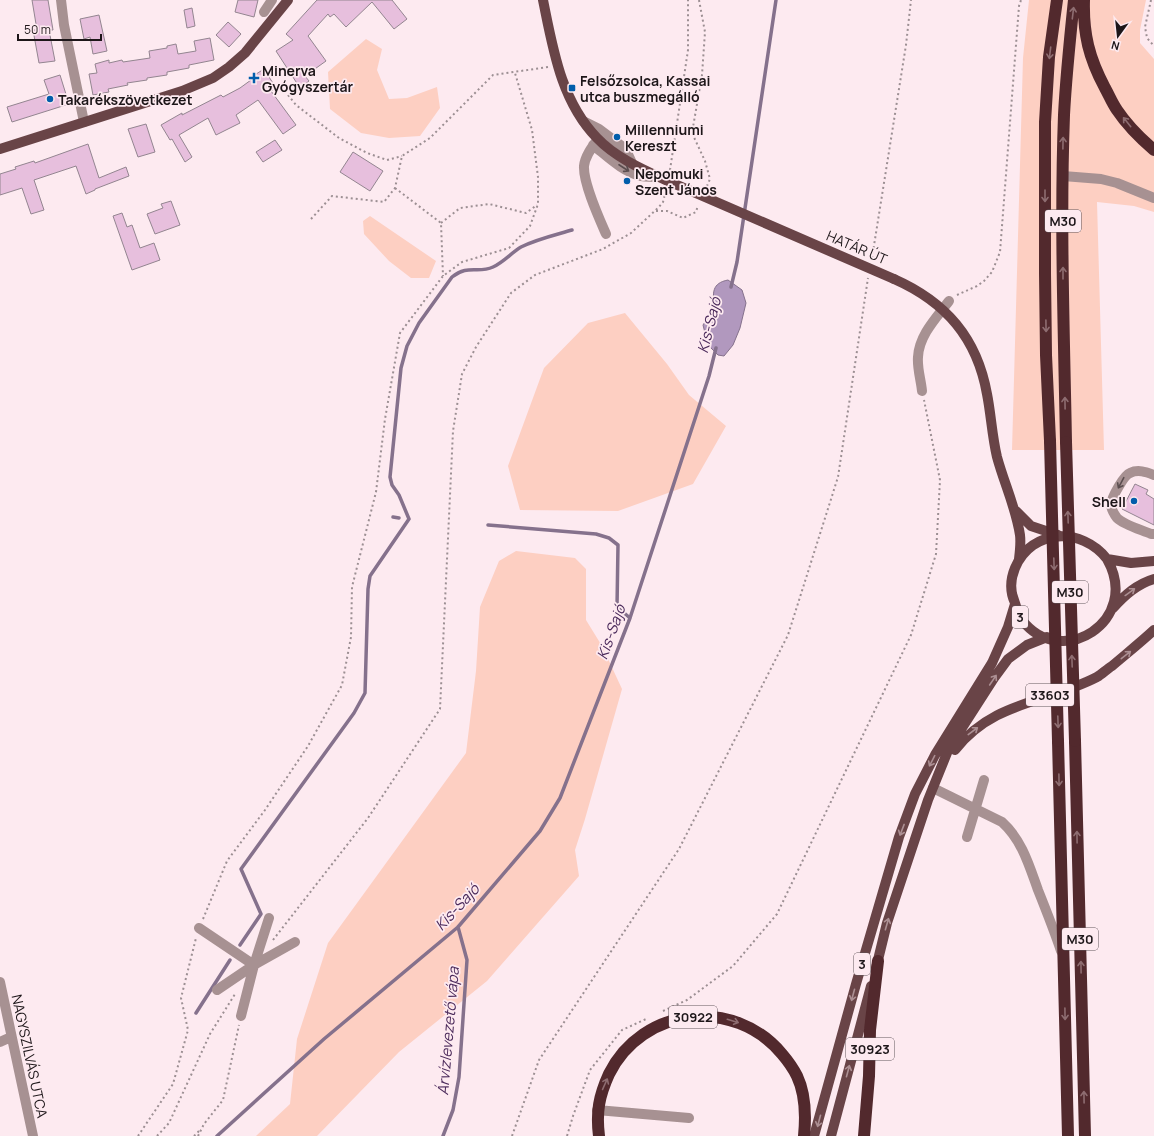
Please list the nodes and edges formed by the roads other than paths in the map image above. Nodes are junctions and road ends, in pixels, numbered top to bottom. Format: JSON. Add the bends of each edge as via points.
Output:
{"nodes":[{"id":1,"x":61,"y":0,"type":"edge"},
{"id":2,"x":272,"y":0,"type":"edge"},
{"id":3,"x":288,"y":0,"type":"edge"},
{"id":4,"x":543,"y":0,"type":"edge"},
{"id":5,"x":1057,"y":0,"type":"edge"},
{"id":6,"x":1074,"y":0,"type":"edge"},
{"id":7,"x":1084,"y":0,"type":"edge"},
{"id":8,"x":264,"y":12,"type":"dead end"},
{"id":9,"x":583,"y":121,"type":"junction"},
{"id":10,"x":84,"y":122,"type":"junction"},
{"id":11,"x":596,"y":142,"type":"junction"},
{"id":12,"x":0,"y":150,"type":"edge"},
{"id":13,"x":1154,"y":150,"type":"edge"},
{"id":14,"x":632,"y":163,"type":"junction"},
{"id":15,"x":1063,"y":176,"type":"junction"},
{"id":16,"x":666,"y":177,"type":"junction"},
{"id":17,"x":1154,"y":198,"type":"edge"},
{"id":18,"x":606,"y":234,"type":"dead end"},
{"id":19,"x":949,"y":301,"type":"road end"},
{"id":20,"x":943,"y":310,"type":"junction"},
{"id":21,"x":922,"y":391,"type":"road end"},
{"id":22,"x":1154,"y":475,"type":"edge"},
{"id":23,"x":1016,"y":512,"type":"junction"},
{"id":24,"x":1154,"y":534,"type":"edge"},
{"id":25,"x":1065,"y":537,"type":"junction"},
{"id":26,"x":1019,"y":559,"type":"junction"},
{"id":27,"x":1107,"y":559,"type":"junction"},
{"id":28,"x":1154,"y":561,"type":"edge"},
{"id":29,"x":1154,"y":579,"type":"edge"},
{"id":30,"x":1015,"y":604,"type":"junction"},
{"id":31,"x":1111,"y":611,"type":"junction"},
{"id":32,"x":1154,"y":630,"type":"edge"},
{"id":33,"x":1047,"y":638,"type":"junction"},
{"id":34,"x":947,"y":760,"type":"joint"},
{"id":35,"x":984,"y":780,"type":"dead end"},
{"id":36,"x":933,"y":788,"type":"junction"},
{"id":37,"x":975,"y":809,"type":"junction"},
{"id":38,"x":967,"y":837,"type":"dead end"},
{"id":39,"x":269,"y":918,"type":"dead end"},
{"id":40,"x":199,"y":928,"type":"road end"},
{"id":41,"x":295,"y":942,"type":"dead end"},
{"id":42,"x":1064,"y":957,"type":"junction"},
{"id":43,"x":878,"y":961,"type":"junction"},
{"id":44,"x":254,"y":965,"type":"junction"},
{"id":45,"x":0,"y":982,"type":"edge"},
{"id":46,"x":217,"y":990,"type":"dead end"},
{"id":47,"x":241,"y":1016,"type":"road end"},
{"id":48,"x":12,"y":1037,"type":"junction"},
{"id":49,"x":0,"y":1042,"type":"edge"},
{"id":50,"x":598,"y":1110,"type":"junction"},
{"id":51,"x":689,"y":1118,"type":"dead end"},
{"id":52,"x":33,"y":1136,"type":"edge"},
{"id":53,"x":599,"y":1136,"type":"edge"},
{"id":54,"x":804,"y":1136,"type":"edge"},
{"id":55,"x":814,"y":1136,"type":"edge"},
{"id":56,"x":831,"y":1136,"type":"edge"},
{"id":57,"x":864,"y":1136,"type":"edge"},
{"id":58,"x":1068,"y":1136,"type":"edge"},
{"id":59,"x":1085,"y":1136,"type":"edge"}],
"edges":[{"from":1,"to":10,"type":"street"},
{"from":2,"to":8,"type":"street"},
{"from":3,"to":10,"type":"main road","via":[[245,53],[213,78],[182,91]]},
{"from":4,"to":9,"type":"main road","name":"HATÁR ÚT","via":[[558,66]]},
{"from":5,"to":42,"type":"highway","number":"M30","one_way":true,"bridge":true,"via":[[1049,57],[1045,122],[1045,280]]},
{"from":15,"to":6,"type":"highway","number":"M30","one_way":true,"via":[[1064,114]]},
{"from":13,"to":7,"type":"highway","one_way":true,"via":[[1116,109],[1097,72],[1086,37]]},
{"from":9,"to":11,"type":"main road","name":"HATÁR ÚT"},
{"from":9,"to":14,"type":"street","via":[[599,129],[623,147]]},
{"from":10,"to":12,"type":"main road"},
{"from":11,"to":14,"type":"main road","name":"HATÁR ÚT"},
{"from":11,"to":16,"type":"street","one_way":true,"via":[[618,164],[632,173]]},
{"from":11,"to":18,"type":"street","via":[[586,157],[585,176]]},
{"from":14,"to":16,"type":"main road","name":"HATÁR ÚT"},
{"from":15,"to":17,"type":"street","via":[[1101,179]]},
{"from":59,"to":15,"type":"highway","number":"M30","one_way":true,"bridge":true,"via":[[1066,442]]},
{"from":16,"to":20,"type":"main road","name":"HATÁR ÚT","bridge":true,"via":[[913,287]]},
{"from":19,"to":20,"type":"street"},
{"from":20,"to":21,"type":"street","via":[[929,325],[921,344],[918,357]]},
{"from":20,"to":23,"type":"main road","name":"HATÁR ÚT","via":[[964,333],[977,358],[987,392],[997,456]]},
{"from":22,"to":24,"type":"street","one_way":true,"via":[[1144,471],[1129,473],[1125,476],[1111,506],[1122,521]]},
{"from":23,"to":25,"type":"main road","via":[[1031,526]]},
{"from":23,"to":26,"type":"main road","name":"HATÁR ÚT","via":[[1020,536]]},
{"from":25,"to":26,"type":"main road","number":"3","via":[[1041,541]]},
{"from":25,"to":27,"type":"main road","number":"3","via":[[1088,542]]},
{"from":26,"to":30,"type":"main road","number":"3","via":[[1012,583],[1012,598]]},
{"from":27,"to":28,"type":"main road","via":[[1131,564]]},
{"from":27,"to":31,"type":"main road","number":"3","via":[[1116,584]]},
{"from":31,"to":29,"type":"main road","number":"3","one_way":true,"via":[[1128,592]]},
{"from":30,"to":33,"type":"main road","number":"3","via":[[1018,614],[1027,626]]},
{"from":30,"to":55,"type":"main road","number":"3","one_way":true,"via":[[992,662],[935,755],[915,794],[899,837]]},
{"from":31,"to":33,"type":"main road","number":"3","via":[[1098,628],[1084,636],[1062,641]]},
{"from":34,"to":32,"type":"main road","number":"33603","one_way":true,"via":[[965,738],[992,717],[1098,676]]},
{"from":36,"to":33,"type":"main road","number":"3","one_way":true,"via":[[949,748],[1008,659],[1027,645]]},
{"from":34,"to":36,"type":"main road","number":"3"},
{"from":35,"to":37,"type":"street"},
{"from":36,"to":37,"type":"street"},
{"from":43,"to":36,"type":"main road","number":"3","one_way":true,"via":[[887,923]]},
{"from":37,"to":38,"type":"street"},
{"from":37,"to":42,"type":"street","via":[[1002,822],[1011,830],[1025,856]]},
{"from":39,"to":44,"type":"street"},
{"from":40,"to":44,"type":"street"},
{"from":41,"to":44,"type":"street"},
{"from":42,"to":58,"type":"highway","number":"M30","one_way":true},
{"from":56,"to":43,"type":"main road","number":"3","one_way":true},
{"from":43,"to":57,"type":"highway","number":"30923","via":[[870,1030]]},
{"from":44,"to":46,"type":"street"},
{"from":44,"to":47,"type":"street"},
{"from":45,"to":48,"type":"street","name":"NAGYSZILVÁS UTCA"},
{"from":48,"to":49,"type":"street"},
{"from":48,"to":52,"type":"street","name":"NAGYSZILVÁS UTCA"},
{"from":50,"to":51,"type":"street"},
{"from":50,"to":53,"type":"highway","number":"30922"},
{"from":50,"to":54,"type":"highway","number":"30922","one_way":true,"via":[[602,1090],[613,1066],[620,1055],[643,1034],[672,1021],[716,1017],[741,1023],[766,1037],[790,1064],[798,1077],[805,1106]]}]}
